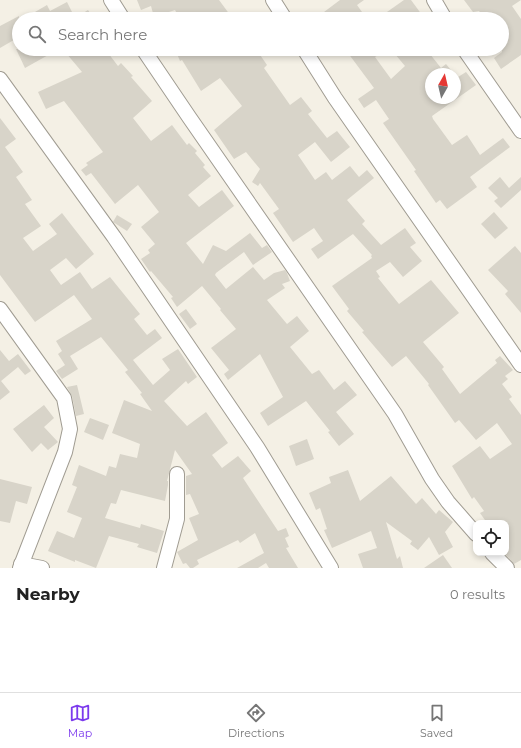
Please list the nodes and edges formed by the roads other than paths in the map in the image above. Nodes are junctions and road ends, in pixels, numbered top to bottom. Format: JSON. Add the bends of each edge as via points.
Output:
{"nodes":[{"id":1,"x":111,"y":0,"type":"edge"},
{"id":2,"x":273,"y":0,"type":"edge"},
{"id":3,"x":434,"y":0,"type":"edge"},
{"id":4,"x":119,"y":12,"type":"edge"},
{"id":5,"x":281,"y":12,"type":"edge"},
{"id":6,"x":441,"y":12,"type":"edge"},
{"id":7,"x":148,"y":56,"type":"edge"},
{"id":8,"x":308,"y":56,"type":"edge"},
{"id":9,"x":469,"y":56,"type":"edge"},
{"id":10,"x":0,"y":79,"type":"edge"},
{"id":11,"x":521,"y":131,"type":"edge"},
{"id":12,"x":0,"y":309,"type":"edge"},
{"id":13,"x":521,"y":365,"type":"edge"},
{"id":14,"x":177,"y":474,"type":"dead end"},
{"id":15,"x":473,"y":531,"type":"edge"},
{"id":16,"x":495,"y":556,"type":"edge"},
{"id":17,"x":20,"y":566,"type":"edge"},
{"id":18,"x":42,"y":568,"type":"edge"},
{"id":19,"x":164,"y":568,"type":"edge"},
{"id":20,"x":331,"y":568,"type":"edge"},
{"id":21,"x":507,"y":568,"type":"edge"}],
"edges":[{"from":1,"to":4,"type":"street"},
{"from":2,"to":5,"type":"street"},
{"from":3,"to":6,"type":"street"},
{"from":7,"to":15,"type":"street","via":[[395,414],[432,479]]},
{"from":8,"to":13,"type":"street","via":[[334,98]]},
{"from":9,"to":11,"type":"street"},
{"from":10,"to":20,"type":"street","via":[[114,237],[252,441]]},
{"from":12,"to":17,"type":"street","via":[[64,398],[70,429],[65,452]]},
{"from":14,"to":19,"type":"street","via":[[177,519]]},
{"from":16,"to":21,"type":"street"},
{"from":17,"to":18,"type":"street"}]}
